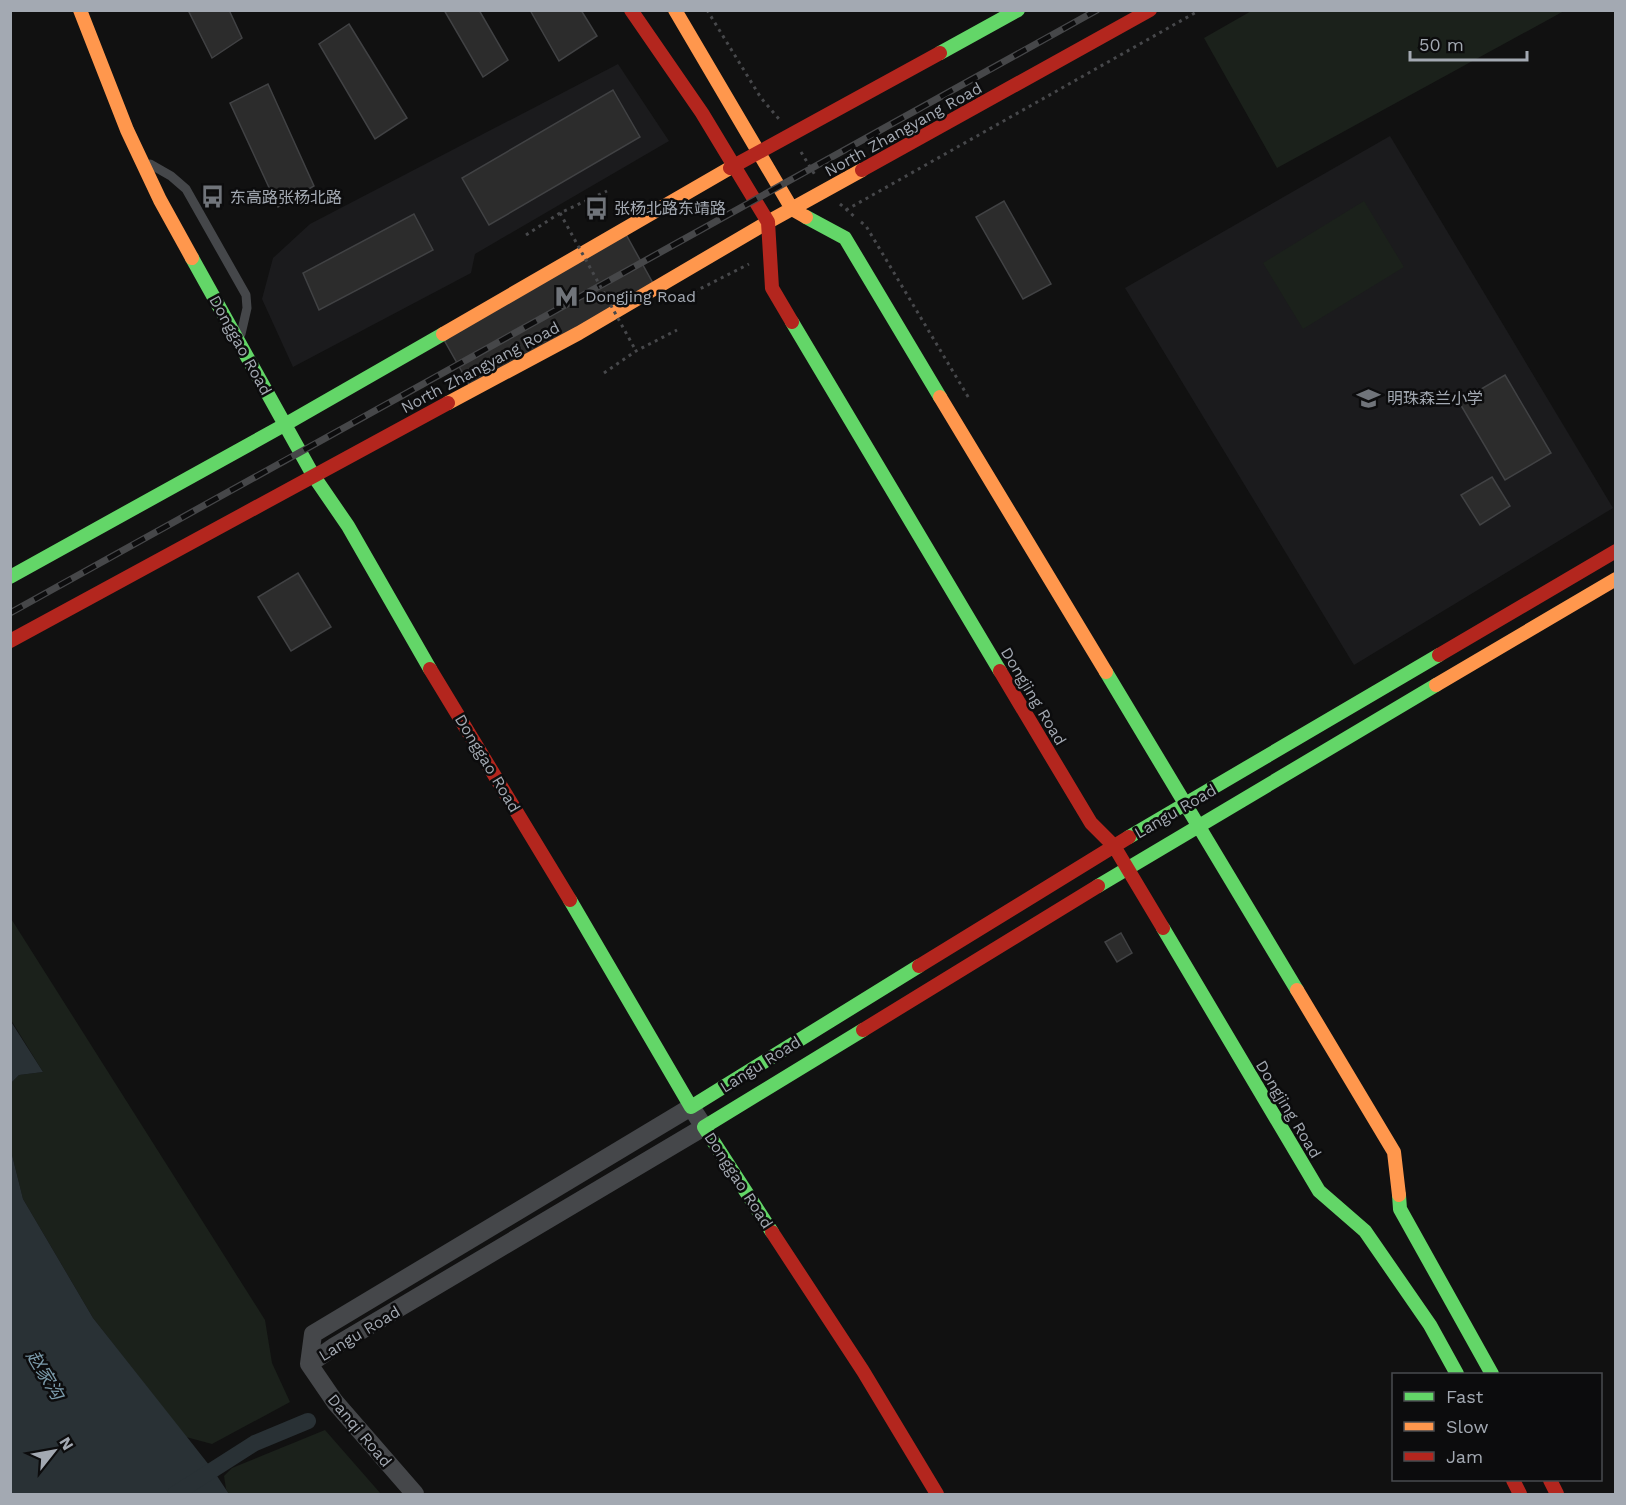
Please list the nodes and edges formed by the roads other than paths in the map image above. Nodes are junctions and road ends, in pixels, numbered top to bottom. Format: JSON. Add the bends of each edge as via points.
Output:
{"nodes":[{"id":1,"x":80,"y":10,"type":"edge"},
{"id":2,"x":631,"y":10,"type":"edge"},
{"id":3,"x":642,"y":10,"type":"edge"},
{"id":4,"x":675,"y":10,"type":"edge"},
{"id":5,"x":1018,"y":10,"type":"edge"},
{"id":6,"x":1150,"y":10,"type":"edge"},
{"id":7,"x":702,"y":113,"type":"junction"},
{"id":8,"x":758,"y":153,"type":"junction"},
{"id":9,"x":140,"y":158,"type":"junction"},
{"id":10,"x":734,"y":166,"type":"junction"},
{"id":11,"x":792,"y":209,"type":"junction"},
{"id":12,"x":768,"y":222,"type":"junction"},
{"id":13,"x":239,"y":342,"type":"junction"},
{"id":14,"x":286,"y":424,"type":"junction"},
{"id":15,"x":313,"y":475,"type":"junction"},
{"id":16,"x":1616,"y":551,"type":"edge"},
{"id":17,"x":10,"y":577,"type":"edge"},
{"id":18,"x":1616,"y":579,"type":"edge"},
{"id":19,"x":10,"y":641,"type":"edge"},
{"id":20,"x":1187,"y":805,"type":"junction"},
{"id":21,"x":1199,"y":825,"type":"junction"},
{"id":22,"x":1114,"y":846,"type":"junction"},
{"id":23,"x":1128,"y":868,"type":"junction"},
{"id":24,"x":691,"y":1107,"type":"junction"},
{"id":25,"x":704,"y":1127,"type":"junction"},
{"id":26,"x":309,"y":1364,"type":"junction"},
{"id":27,"x":1456,"y":1373,"type":"edge"},
{"id":28,"x":1491,"y":1373,"type":"edge"},
{"id":29,"x":415,"y":1494,"type":"edge"},
{"id":30,"x":937,"y":1494,"type":"edge"}],
"edges":[{"from":1,"to":9,"type":"main road","name":"Donggao Road"},
{"from":2,"to":7,"type":"main road","name":"Dongjing Road"},
{"from":3,"to":7,"type":"main road"},
{"from":4,"to":8,"type":"main road"},
{"from":5,"to":8,"type":"main road"},
{"from":6,"to":11,"type":"main road","name":"North Zhangyang Road"},
{"from":7,"to":10,"type":"main road","name":"Dongjing Road"},
{"from":8,"to":10,"type":"main road"},
{"from":8,"to":11,"type":"main road"},
{"from":9,"to":13,"type":"main road","name":"Donggao Road"},
{"from":9,"to":13,"type":"lane","via":[[186,189],[246,296]]},
{"from":10,"to":12,"type":"main road","name":"Dongjing Road"},
{"from":10,"to":14,"type":"main road"},
{"from":11,"to":12,"type":"main road","name":"North Zhangyang Road"},
{"from":11,"to":20,"type":"main road","via":[[845,238]]},
{"from":12,"to":15,"type":"main road","name":"North Zhangyang Road","via":[[579,333]]},
{"from":12,"to":22,"type":"main road","name":"Dongjing Road","via":[[772,288],[1091,823]]},
{"from":13,"to":14,"type":"main road","name":"Donggao Road"},
{"from":14,"to":15,"type":"main road","name":"Donggao Road"},
{"from":14,"to":17,"type":"main road"},
{"from":15,"to":19,"type":"main road","name":"North Zhangyang Road"},
{"from":15,"to":24,"type":"main road","name":"Donggao Road","via":[[348,526]]},
{"from":16,"to":20,"type":"main road","name":"Langu Road"},
{"from":18,"to":21,"type":"main road","name":"Langu Road"},
{"from":20,"to":21,"type":"main road"},
{"from":20,"to":22,"type":"main road","name":"Langu Road"},
{"from":21,"to":23,"type":"main road","name":"Langu Road"},
{"from":21,"to":28,"type":"main road","via":[[1394,1152],[1400,1209]]},
{"from":22,"to":23,"type":"main road","name":"Dongjing Road"},
{"from":22,"to":24,"type":"main road","name":"Langu Road"},
{"from":23,"to":25,"type":"main road","name":"Langu Road"},
{"from":23,"to":27,"type":"main road","name":"Dongjing Road","via":[[1319,1191],[1365,1231],[1430,1325]]},
{"from":24,"to":25,"type":"street","name":"Donggao Road"},
{"from":24,"to":26,"type":"street","name":"Langu Road","via":[[313,1334]]},
{"from":25,"to":26,"type":"street","name":"Langu Road"},
{"from":25,"to":30,"type":"main road","name":"Donggao Road","via":[[863,1371]]},
{"from":26,"to":29,"type":"street","name":"Danqi Road","via":[[335,1402]]}]}
